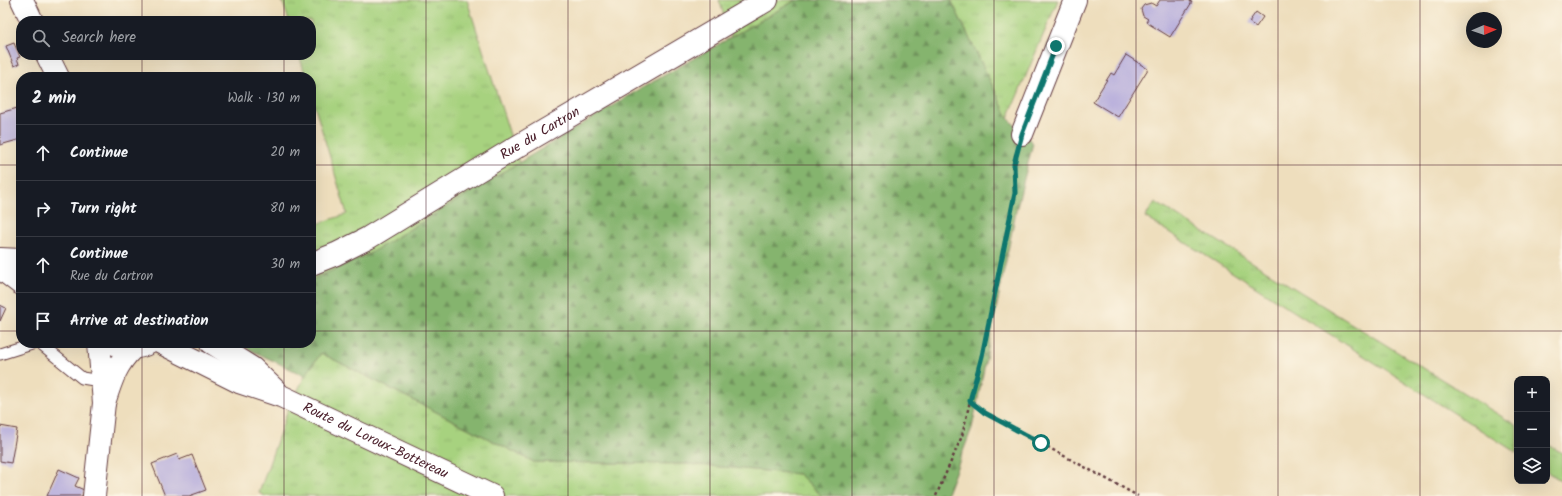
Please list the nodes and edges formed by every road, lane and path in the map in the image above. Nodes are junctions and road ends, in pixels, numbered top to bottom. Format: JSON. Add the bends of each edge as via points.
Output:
{"nodes":[{"id":1,"x":22,"y":0,"type":"edge"},
{"id":2,"x":767,"y":0,"type":"edge"},
{"id":3,"x":1075,"y":0,"type":"edge"},
{"id":4,"x":30,"y":16,"type":"edge"},
{"id":5,"x":50,"y":60,"type":"edge"},
{"id":6,"x":56,"y":72,"type":"edge"},
{"id":7,"x":1022,"y":134,"type":"joint"},
{"id":8,"x":0,"y":259,"type":"edge"},
{"id":9,"x":16,"y":260,"type":"edge"},
{"id":10,"x":316,"y":262,"type":"edge"},
{"id":11,"x":0,"y":268,"type":"edge"},
{"id":12,"x":16,"y":280,"type":"edge"},
{"id":13,"x":19,"y":348,"type":"edge"},
{"id":14,"x":45,"y":348,"type":"edge"},
{"id":15,"x":100,"y":348,"type":"edge"},
{"id":16,"x":129,"y":348,"type":"edge"},
{"id":17,"x":171,"y":348,"type":"edge"},
{"id":18,"x":220,"y":348,"type":"edge"},
{"id":19,"x":0,"y":354,"type":"edge"},
{"id":20,"x":105,"y":389,"type":"junction"},
{"id":21,"x":281,"y":396,"type":"junction"},
{"id":22,"x":970,"y":401,"type":"junction"},
{"id":23,"x":94,"y":496,"type":"edge"},
{"id":24,"x":492,"y":496,"type":"edge"},
{"id":25,"x":936,"y":496,"type":"edge"},
{"id":26,"x":1138,"y":496,"type":"edge"}],
"edges":[{"from":1,"to":4,"type":"street"},
{"from":2,"to":10,"type":"street","name":"Rue du Cartron","via":[[368,238]]},
{"from":3,"to":7,"type":"street"},
{"from":5,"to":6,"type":"street"},
{"from":7,"to":22,"type":"path","via":[[1014,164],[1015,193],[982,356]]},
{"from":8,"to":9,"type":"street"},
{"from":11,"to":12,"type":"street"},
{"from":13,"to":19,"type":"lane"},
{"from":14,"to":20,"type":"lane","via":[[82,378]]},
{"from":15,"to":20,"type":"street"},
{"from":16,"to":20,"type":"street"},
{"from":17,"to":21,"type":"street","name":"Route du Loroux-Bottereau","via":[[239,382]]},
{"from":18,"to":21,"type":"street","name":"Route du Loroux-Bottereau","via":[[252,368]]},
{"from":20,"to":23,"type":"street"},
{"from":21,"to":24,"type":"street","name":"Route du Loroux-Bottereau"},
{"from":22,"to":25,"type":"path","via":[[962,436]]},
{"from":22,"to":26,"type":"path","via":[[985,413]]}]}
